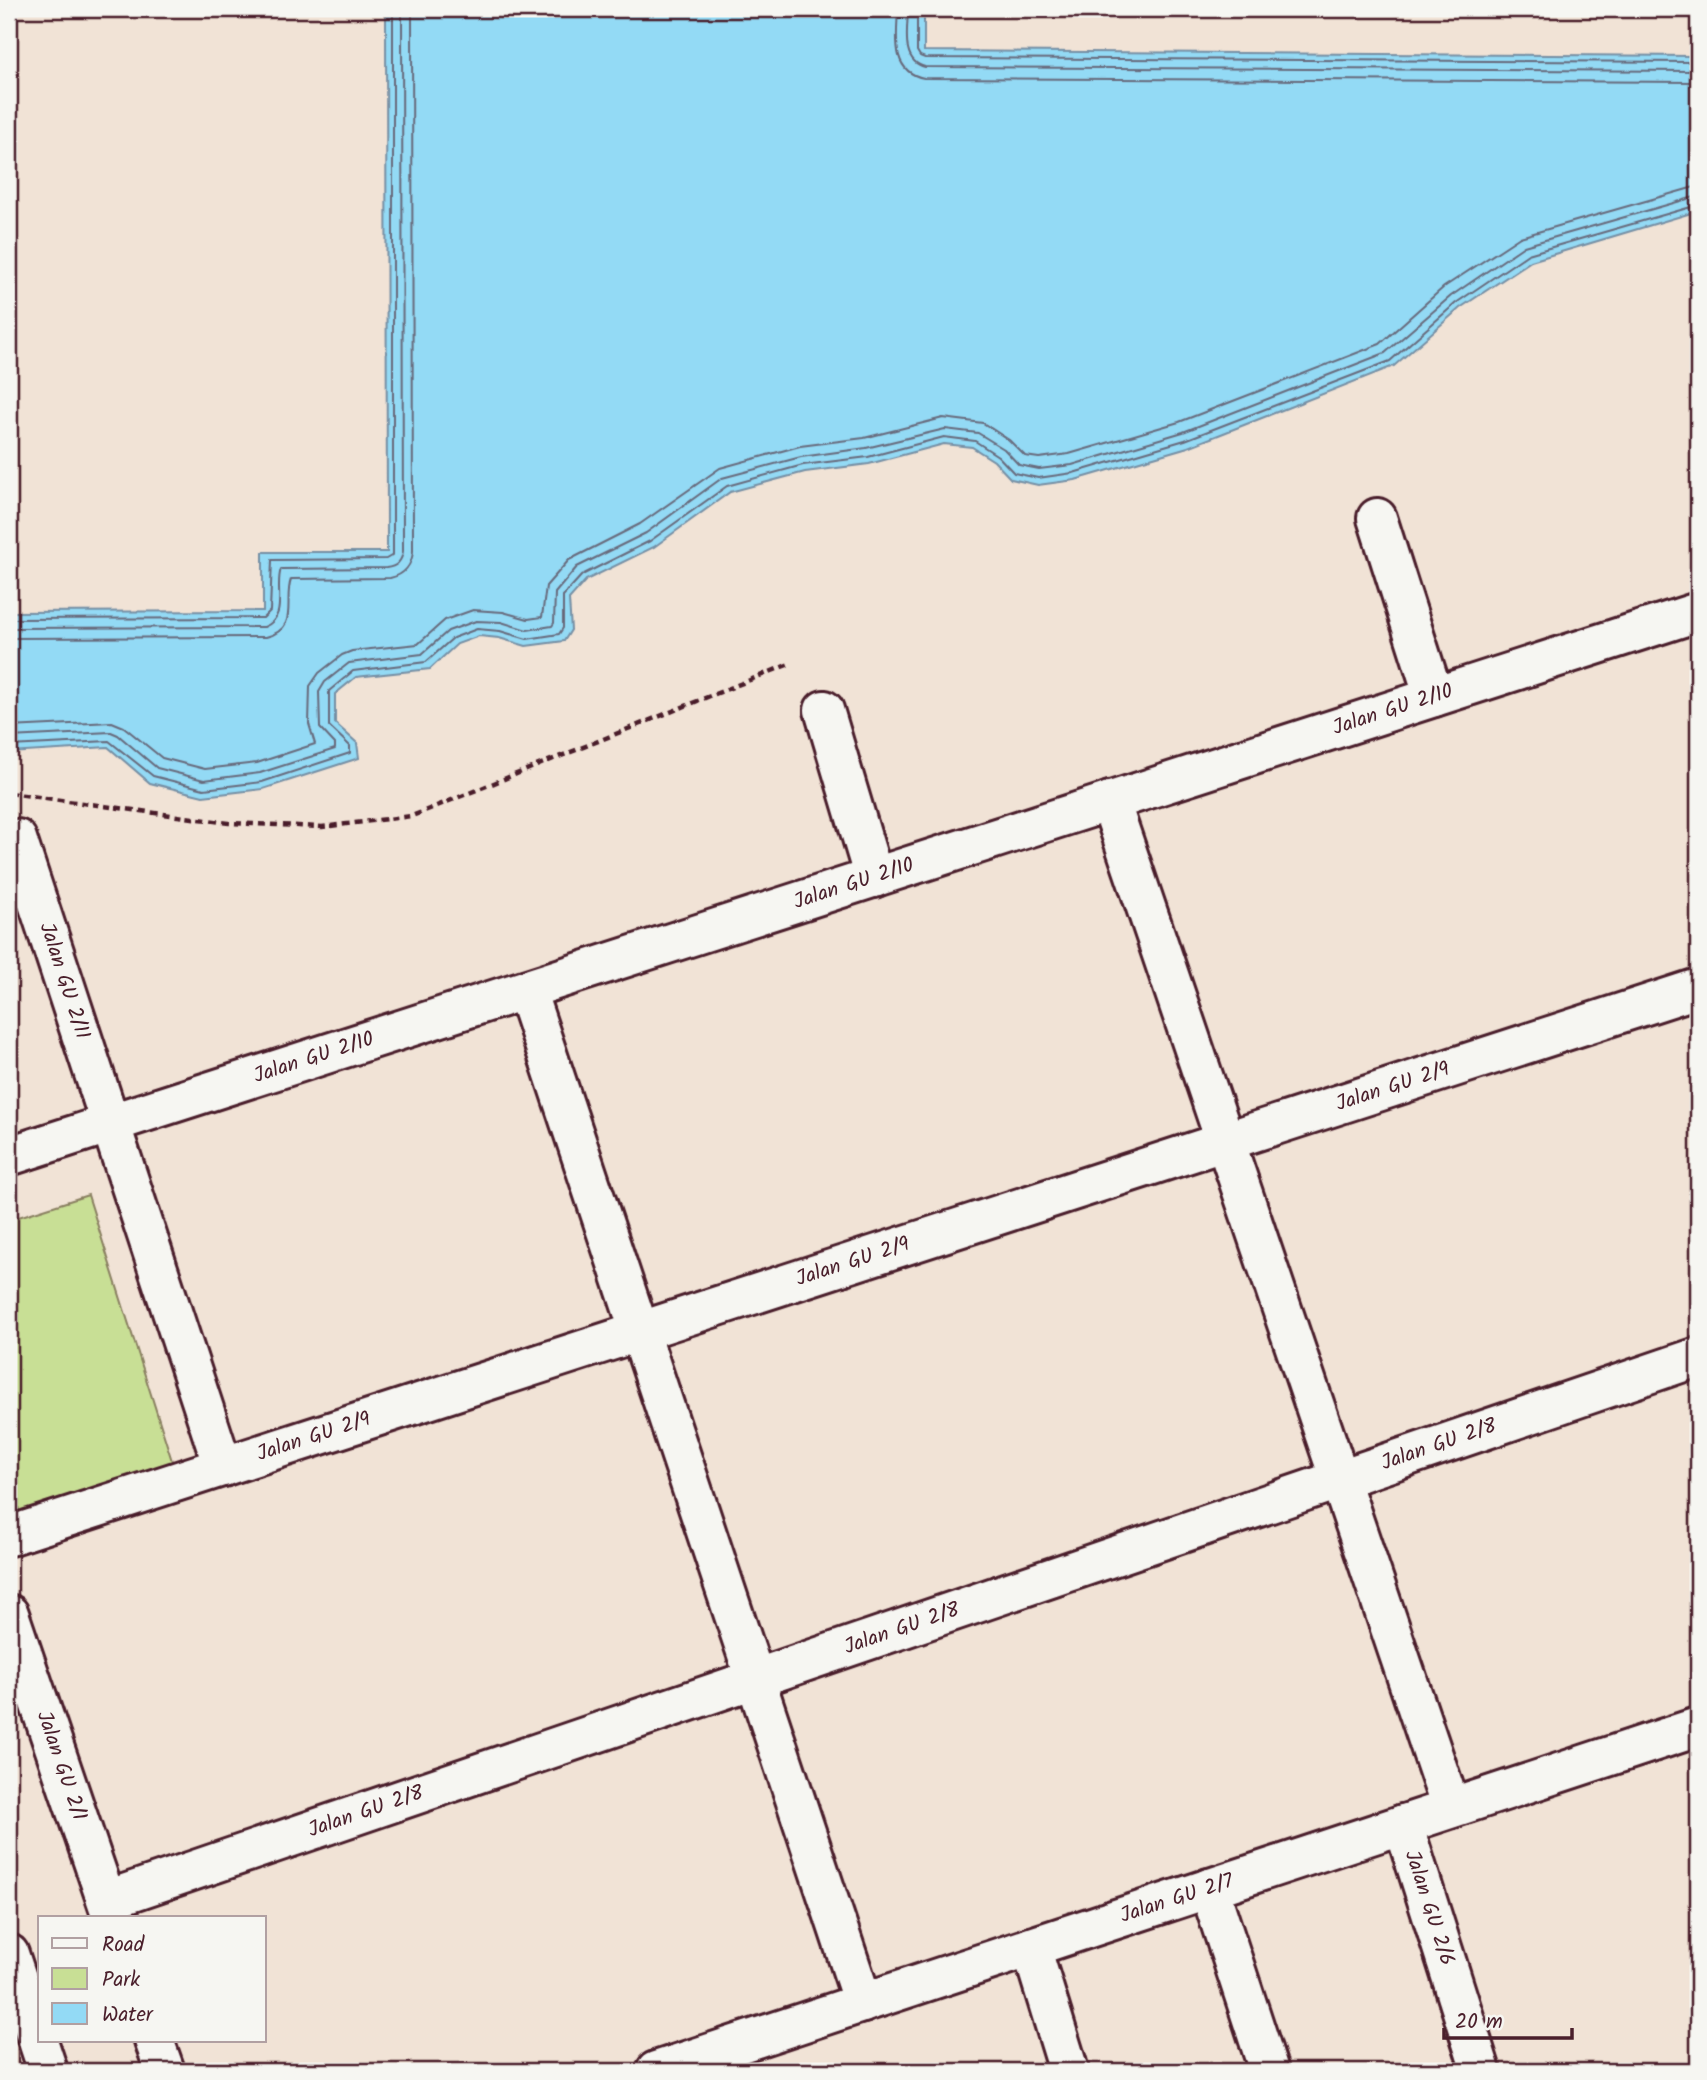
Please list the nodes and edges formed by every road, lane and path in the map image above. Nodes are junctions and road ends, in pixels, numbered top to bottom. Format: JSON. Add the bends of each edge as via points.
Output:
{"nodes":[{"id":1,"x":1377,"y":518,"type":"dead end"},
{"id":2,"x":1698,"y":612,"type":"edge"},
{"id":3,"x":792,"y":663,"type":"dead end"},
{"id":4,"x":1434,"y":697,"type":"junction"},
{"id":5,"x":824,"y":710,"type":"dead end"},
{"id":6,"x":9,"y":793,"type":"edge"},
{"id":7,"x":1110,"y":802,"type":"junction"},
{"id":8,"x":17,"y":839,"type":"dead end"},
{"id":9,"x":874,"y":878,"type":"junction"},
{"id":10,"x":1698,"y":988,"type":"edge"},
{"id":11,"x":526,"y":989,"type":"junction"},
{"id":12,"x":110,"y":1124,"type":"junction"},
{"id":13,"x":1226,"y":1142,"type":"junction"},
{"id":14,"x":9,"y":1156,"type":"edge"},
{"id":15,"x":640,"y":1331,"type":"junction"},
{"id":16,"x":1698,"y":1357,"type":"edge"},
{"id":17,"x":223,"y":1467,"type":"junction"},
{"id":18,"x":1340,"y":1479,"type":"junction"},
{"id":19,"x":9,"y":1536,"type":"edge"},
{"id":20,"x":9,"y":1614,"type":"edge"},
{"id":21,"x":755,"y":1679,"type":"junction"},
{"id":22,"x":1698,"y":1727,"type":"edge"},
{"id":23,"x":1451,"y":1808,"type":"junction"},
{"id":24,"x":1403,"y":1824,"type":"junction"},
{"id":25,"x":1209,"y":1888,"type":"junction"},
{"id":26,"x":109,"y":1909,"type":"edge"},
{"id":27,"x":1031,"y":1947,"type":"junction"},
{"id":28,"x":9,"y":1954,"type":"edge"},
{"id":29,"x":863,"y":2003,"type":"junction"},
{"id":30,"x":38,"y":2041,"type":"edge"},
{"id":31,"x":38,"y":2042,"type":"edge"},
{"id":32,"x":155,"y":2042,"type":"edge"},
{"id":33,"x":48,"y":2071,"type":"edge"},
{"id":34,"x":165,"y":2071,"type":"edge"},
{"id":35,"x":656,"y":2071,"type":"edge"},
{"id":36,"x":1069,"y":2071,"type":"edge"},
{"id":37,"x":1269,"y":2071,"type":"edge"},
{"id":38,"x":1481,"y":2071,"type":"edge"}],
"edges":[{"from":1,"to":4,"type":"street"},
{"from":2,"to":4,"type":"street","name":"Jalan GU 2/10"},
{"from":3,"to":6,"type":"path","via":[[412,816],[322,827],[229,823]]},
{"from":4,"to":7,"type":"street","name":"Jalan GU 2/10"},
{"from":5,"to":9,"type":"street"},
{"from":7,"to":9,"type":"street","name":"Jalan GU 2/10"},
{"from":7,"to":13,"type":"street"},
{"from":8,"to":12,"type":"street","name":"Jalan GU 2/11"},
{"from":9,"to":11,"type":"street","name":"Jalan GU 2/10"},
{"from":10,"to":13,"type":"street","name":"Jalan GU 2/9"},
{"from":11,"to":12,"type":"street","name":"Jalan GU 2/10"},
{"from":11,"to":15,"type":"street"},
{"from":12,"to":14,"type":"street","name":"Jalan GU 2/10"},
{"from":12,"to":17,"type":"street","name":"Jalan GU 2/11"},
{"from":13,"to":15,"type":"street","name":"Jalan GU 2/9"},
{"from":13,"to":18,"type":"street"},
{"from":15,"to":17,"type":"street","name":"Jalan GU 2/9"},
{"from":15,"to":21,"type":"street"},
{"from":16,"to":18,"type":"street","name":"Jalan GU 2/8"},
{"from":17,"to":19,"type":"street","name":"Jalan GU 2/9"},
{"from":18,"to":21,"type":"street","name":"Jalan GU 2/8"},
{"from":18,"to":23,"type":"street"},
{"from":20,"to":26,"type":"street","name":"Jalan GU 2/1"},
{"from":21,"to":26,"type":"street","name":"Jalan GU 2/8"},
{"from":21,"to":29,"type":"street"},
{"from":22,"to":23,"type":"street","name":"Jalan GU 2/7"},
{"from":23,"to":24,"type":"street","name":"Jalan GU 2/7"},
{"from":24,"to":25,"type":"street","name":"Jalan GU 2/7"},
{"from":24,"to":38,"type":"street","name":"Jalan GU 2/6"},
{"from":25,"to":27,"type":"street","name":"Jalan GU 2/7"},
{"from":25,"to":37,"type":"street"},
{"from":27,"to":29,"type":"street","name":"Jalan GU 2/7"},
{"from":27,"to":36,"type":"street"},
{"from":28,"to":30,"type":"street"},
{"from":29,"to":35,"type":"street","name":"Jalan GU 2/7"},
{"from":31,"to":33,"type":"street"},
{"from":32,"to":34,"type":"street"}]}
